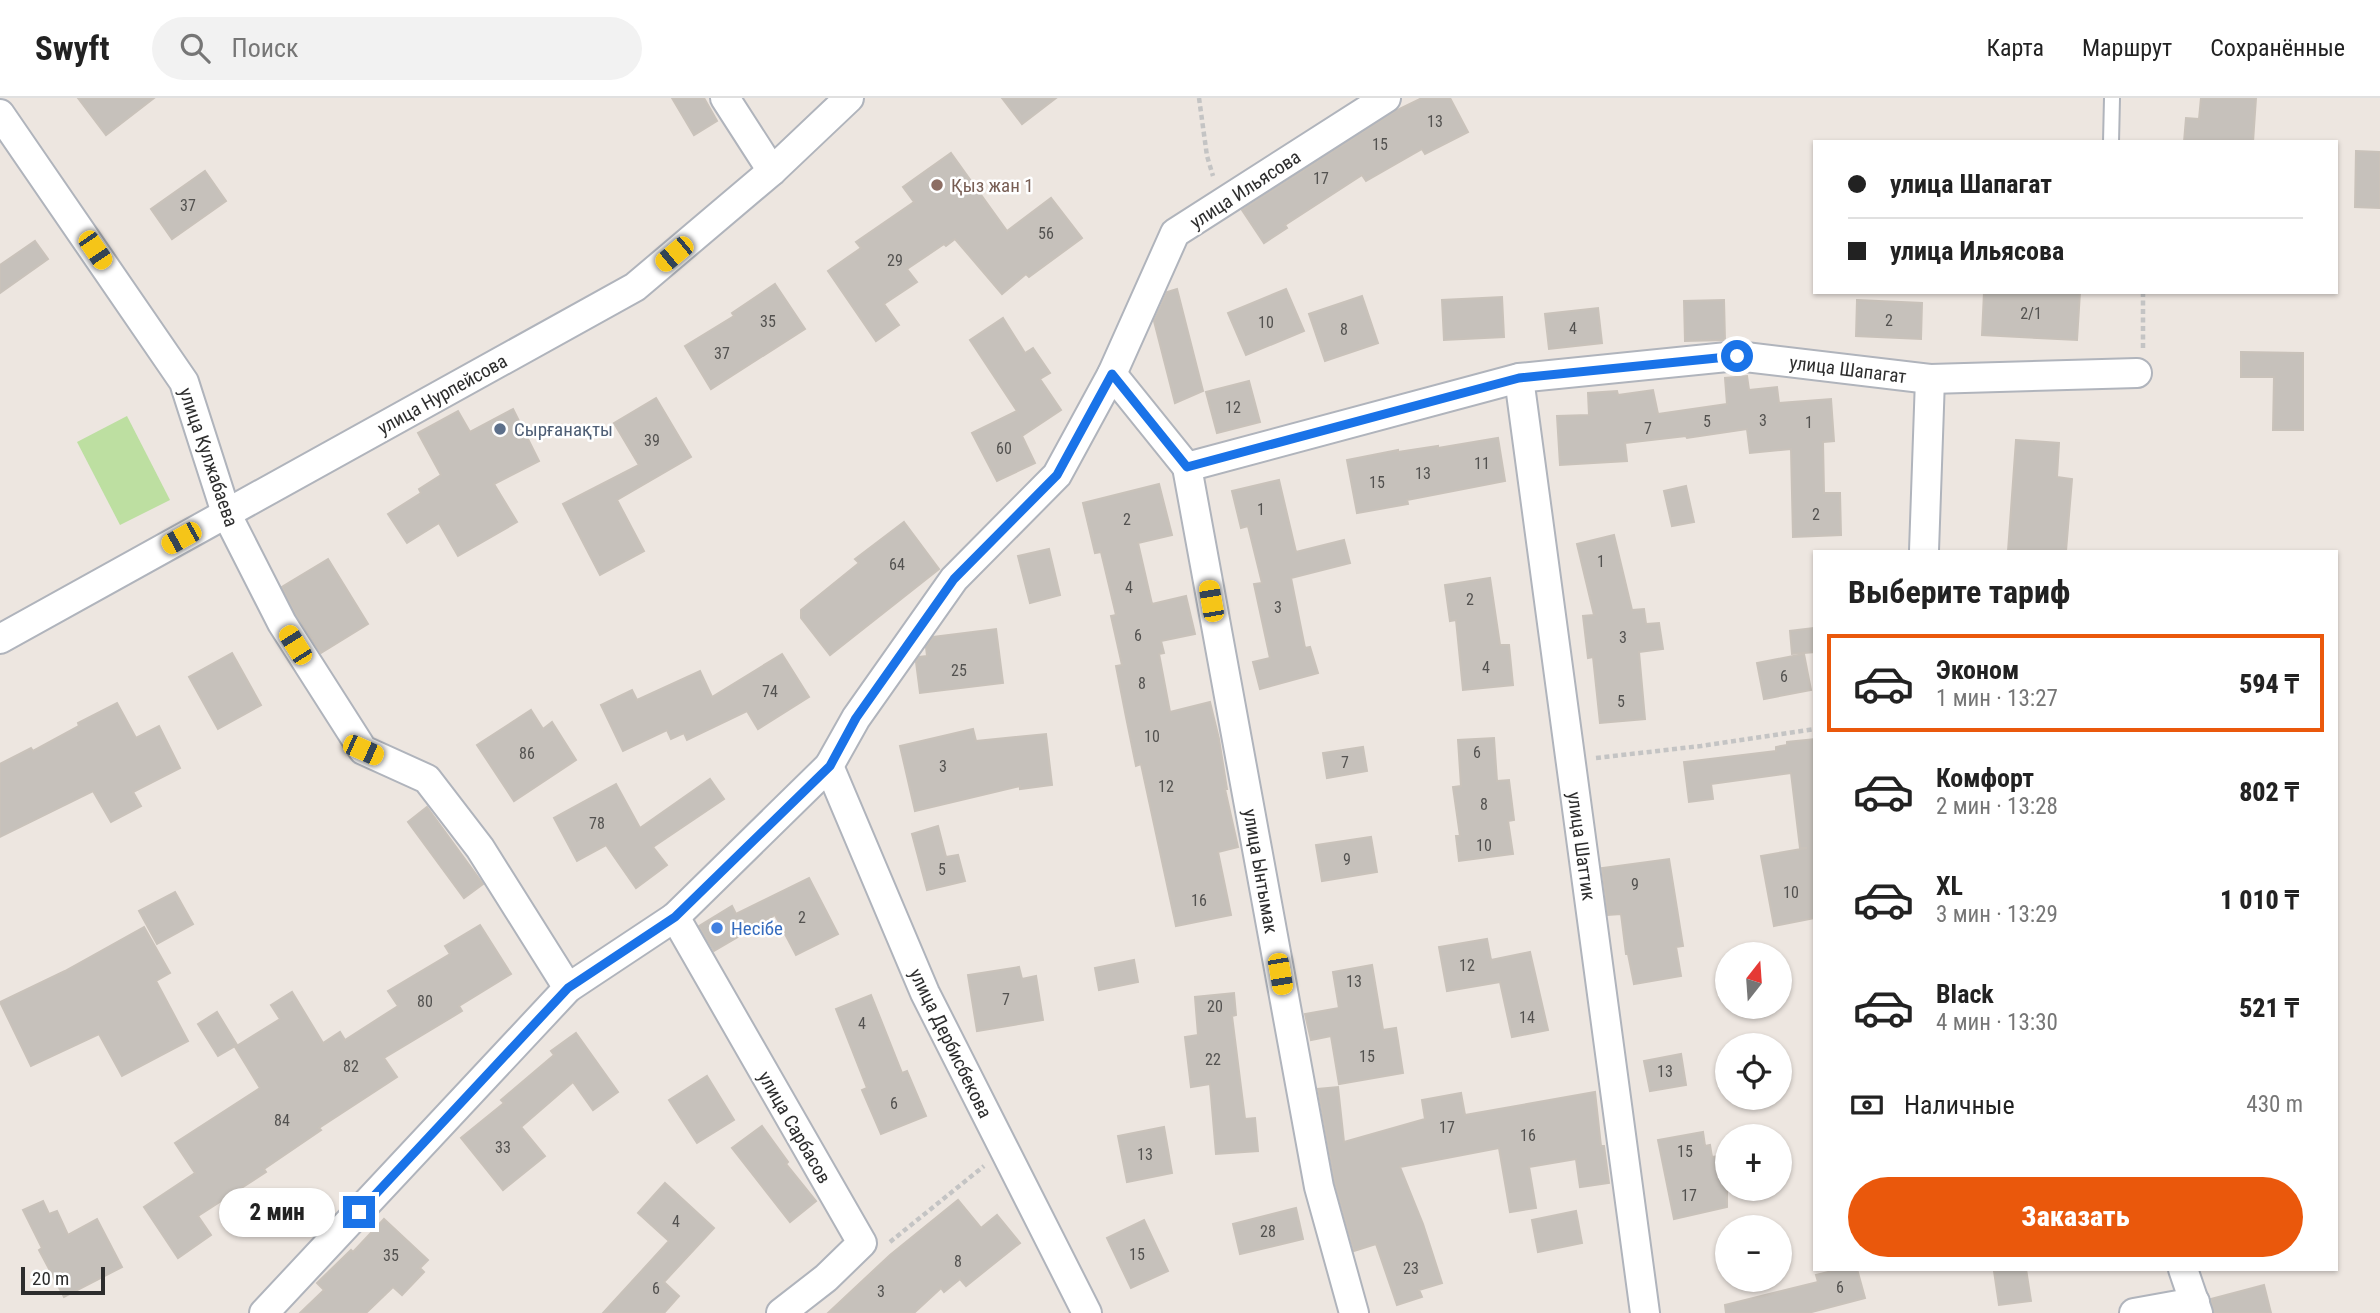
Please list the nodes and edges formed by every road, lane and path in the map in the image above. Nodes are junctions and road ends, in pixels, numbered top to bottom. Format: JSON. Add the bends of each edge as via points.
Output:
{"nodes":[{"id":1,"x":725,"y":98,"type":"edge"},
{"id":2,"x":849,"y":98,"type":"edge"},
{"id":3,"x":1199,"y":98,"type":"edge"},
{"id":4,"x":1386,"y":98,"type":"edge"},
{"id":5,"x":2112,"y":98,"type":"edge"},
{"id":6,"x":0,"y":114,"type":"edge"},
{"id":7,"x":2111,"y":140,"type":"edge"},
{"id":8,"x":772,"y":171,"type":"junction"},
{"id":9,"x":1221,"y":204,"type":"junction"},
{"id":10,"x":2143,"y":294,"type":"edge"},
{"id":11,"x":2137,"y":373,"type":"joint"},
{"id":12,"x":1112,"y":374,"type":"junction"},
{"id":13,"x":1519,"y":378,"type":"junction"},
{"id":14,"x":1930,"y":379,"type":"junction"},
{"id":15,"x":1187,"y":467,"type":"junction"},
{"id":16,"x":226,"y":513,"type":"junction"},
{"id":17,"x":1924,"y":550,"type":"edge"},
{"id":18,"x":0,"y":639,"type":"edge"},
{"id":19,"x":1813,"y":729,"type":"edge"},
{"id":20,"x":1570,"y":761,"type":"junction"},
{"id":21,"x":830,"y":766,"type":"junction"},
{"id":22,"x":675,"y":917,"type":"junction"},
{"id":23,"x":568,"y":988,"type":"junction"},
{"id":24,"x":1003,"y":1151,"type":"junction"},
{"id":25,"x":862,"y":1243,"type":"junction"},
{"id":26,"x":2184,"y":1271,"type":"edge"},
{"id":27,"x":2196,"y":1307,"type":"edge"},
{"id":28,"x":264,"y":1313,"type":"edge"},
{"id":29,"x":781,"y":1313,"type":"edge"},
{"id":30,"x":1087,"y":1313,"type":"edge"},
{"id":31,"x":1354,"y":1313,"type":"edge"},
{"id":32,"x":1644,"y":1313,"type":"edge"},
{"id":33,"x":2134,"y":1313,"type":"edge"}],
"edges":[{"from":1,"to":8,"type":"street"},
{"from":2,"to":8,"type":"street","name":"улица Нурпейсова"},
{"from":3,"to":9,"type":"path","via":[[1207,156]]},
{"from":4,"to":9,"type":"street","name":"улица Ильясова"},
{"from":5,"to":7,"type":"lane"},
{"from":6,"to":16,"type":"street","name":"улица Кулжабаева","via":[[184,382]]},
{"from":8,"to":16,"type":"street","name":"улица Нурпейсова","via":[[635,287]]},
{"from":9,"to":12,"type":"street","name":"улица Ильясова","via":[[1175,233]]},
{"from":10,"to":11,"type":"path","via":[[2143,348]]},
{"from":11,"to":14,"type":"street","name":"улица Шапагат"},
{"from":12,"to":15,"type":"street"},
{"from":12,"to":21,"type":"street","name":"улица Ильясова","via":[[1057,475],[954,579],[856,718]]},
{"from":13,"to":14,"type":"street","name":"улица Шапагат","via":[[1737,356]]},
{"from":13,"to":15,"type":"street","name":"улица Шапагат"},
{"from":13,"to":20,"type":"street","name":"улица Шаттик"},
{"from":14,"to":17,"type":"street"},
{"from":15,"to":31,"type":"street","name":"улица Ынтымак","via":[[1319,1187]]},
{"from":16,"to":18,"type":"street","name":"улица Нурпейсова"},
{"from":16,"to":23,"type":"street","name":"улица Кулжабаева","via":[[282,623],[363,750],[428,779],[480,848]]},
{"from":19,"to":20,"type":"path"},
{"from":20,"to":32,"type":"street","name":"улица Шаттик"},
{"from":21,"to":22,"type":"street","name":"улица Ильясова"},
{"from":21,"to":24,"type":"street","name":"улица Дербисбекова","via":[[925,993]]},
{"from":22,"to":23,"type":"street","name":"улица Ильясова"},
{"from":22,"to":25,"type":"street","name":"улица Сарбасов"},
{"from":23,"to":28,"type":"street","name":"улица Ильясова"},
{"from":24,"to":25,"type":"path","via":[[879,1250]]},
{"from":24,"to":30,"type":"street","name":"улица Дербисбекова"},
{"from":25,"to":29,"type":"street"},
{"from":26,"to":27,"type":"street"},
{"from":27,"to":33,"type":"street"}]}
